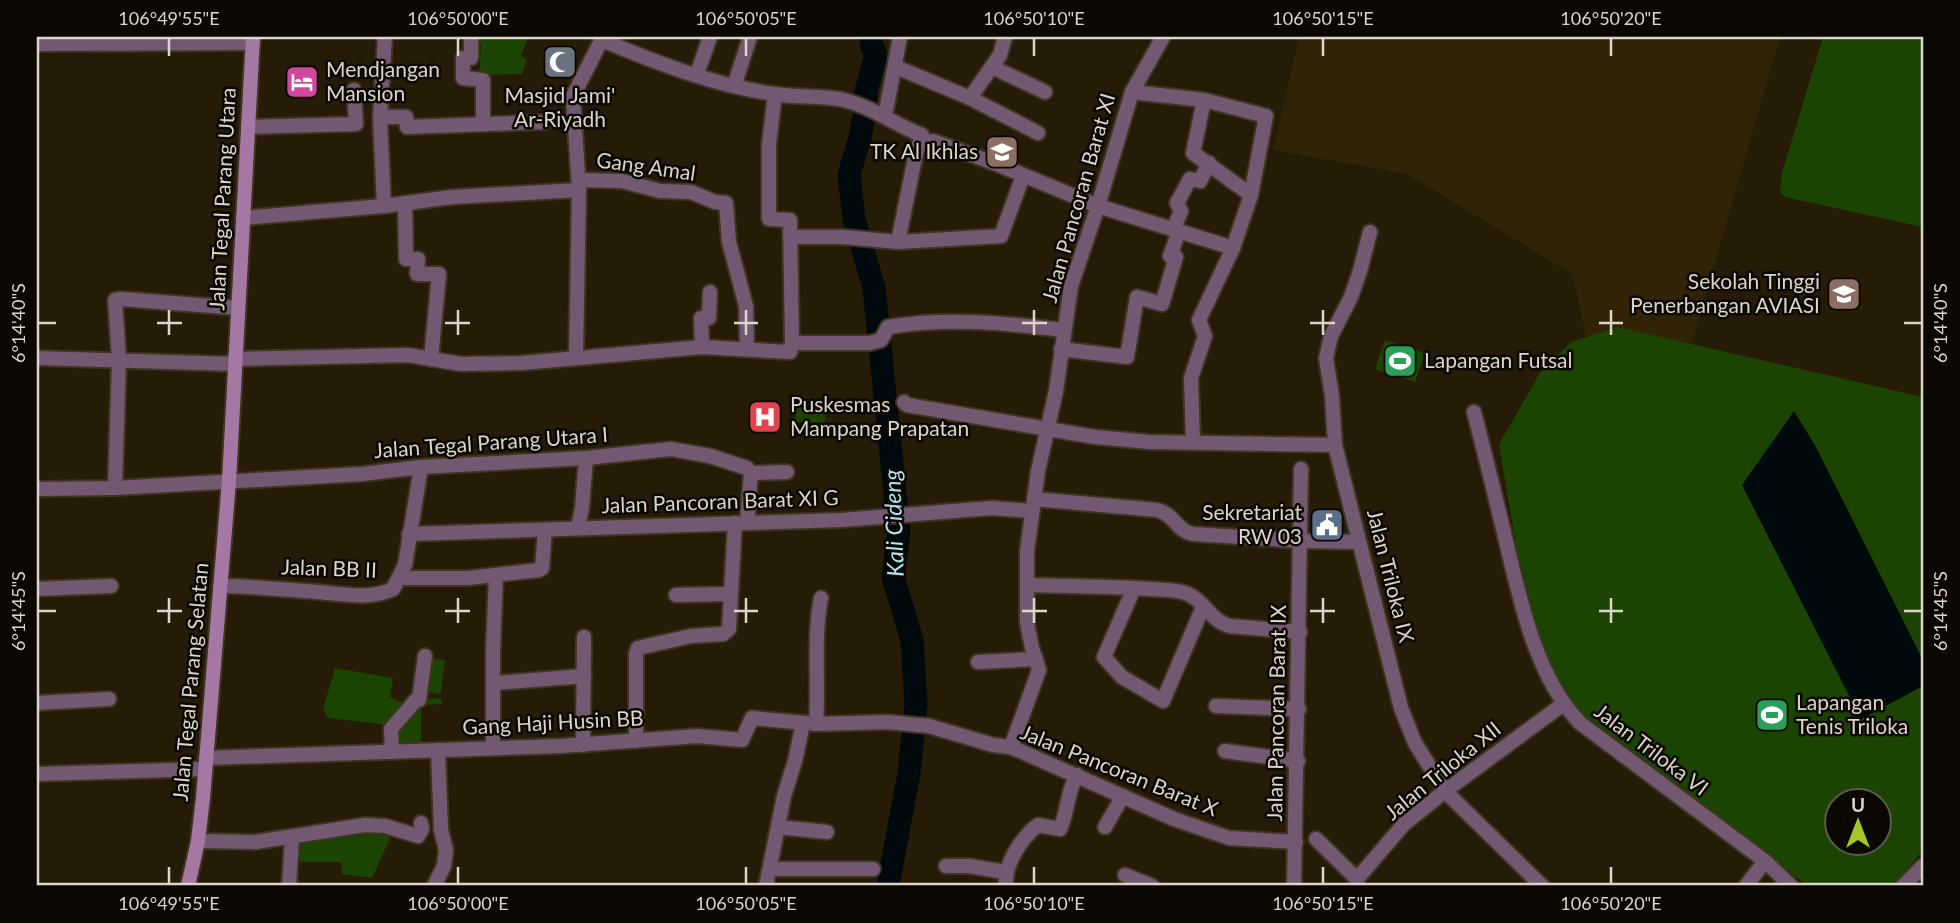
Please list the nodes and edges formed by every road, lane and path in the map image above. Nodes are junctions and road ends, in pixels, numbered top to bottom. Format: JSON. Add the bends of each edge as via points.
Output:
{"nodes":[{"id":1,"x":385,"y":37,"type":"edge"},
{"id":2,"x":471,"y":37,"type":"edge"},
{"id":3,"x":709,"y":37,"type":"edge"},
{"id":4,"x":750,"y":37,"type":"edge"},
{"id":5,"x":900,"y":37,"type":"edge"},
{"id":6,"x":1005,"y":37,"type":"edge"},
{"id":7,"x":1163,"y":37,"type":"edge"},
{"id":8,"x":602,"y":38,"type":"edge"},
{"id":9,"x":253,"y":40,"type":"edge"},
{"id":10,"x":37,"y":44,"type":"edge"},
{"id":11,"x":992,"y":66,"type":"junction"},
{"id":12,"x":896,"y":67,"type":"junction"},
{"id":13,"x":697,"y":74,"type":"junction"},
{"id":14,"x":734,"y":86,"type":"junction"},
{"id":15,"x":354,"y":90,"type":"dead end"},
{"id":16,"x":1132,"y":92,"type":"junction"},
{"id":17,"x":1045,"y":93,"type":"dead end"},
{"id":18,"x":775,"y":94,"type":"junction"},
{"id":19,"x":970,"y":98,"type":"junction"},
{"id":20,"x":1204,"y":100,"type":"junction"},
{"id":21,"x":881,"y":113,"type":"junction"},
{"id":22,"x":380,"y":117,"type":"junction"},
{"id":23,"x":545,"y":122,"type":"dead end"},
{"id":24,"x":483,"y":123,"type":"junction"},
{"id":25,"x":248,"y":127,"type":"junction"},
{"id":26,"x":1038,"y":132,"type":"dead end"},
{"id":27,"x":928,"y":138,"type":"junction"},
{"id":28,"x":1209,"y":163,"type":"junction"},
{"id":29,"x":1023,"y":177,"type":"junction"},
{"id":30,"x":579,"y":185,"type":"junction"},
{"id":31,"x":1251,"y":195,"type":"junction"},
{"id":32,"x":405,"y":203,"type":"junction"},
{"id":33,"x":384,"y":206,"type":"junction"},
{"id":34,"x":1098,"y":206,"type":"junction"},
{"id":35,"x":243,"y":218,"type":"junction"},
{"id":36,"x":1176,"y":231,"type":"junction"},
{"id":37,"x":1370,"y":232,"type":"dead end"},
{"id":38,"x":790,"y":237,"type":"junction"},
{"id":39,"x":898,"y":242,"type":"junction"},
{"id":40,"x":1233,"y":248,"type":"junction"},
{"id":41,"x":710,"y":292,"type":"dead end"},
{"id":42,"x":238,"y":308,"type":"junction"},
{"id":43,"x":1063,"y":330,"type":"junction"},
{"id":44,"x":792,"y":343,"type":"junction"},
{"id":45,"x":702,"y":347,"type":"junction"},
{"id":46,"x":747,"y":349,"type":"junction"},
{"id":47,"x":1061,"y":349,"type":"junction"},
{"id":48,"x":576,"y":357,"type":"junction"},
{"id":49,"x":37,"y":358,"type":"edge"},
{"id":50,"x":431,"y":359,"type":"junction"},
{"id":51,"x":119,"y":360,"type":"junction"},
{"id":52,"x":234,"y":361,"type":"junction"},
{"id":53,"x":904,"y":402,"type":"dead end"},
{"id":54,"x":1475,"y":412,"type":"dead end"},
{"id":55,"x":1046,"y":430,"type":"junction"},
{"id":56,"x":1193,"y":442,"type":"junction"},
{"id":57,"x":1335,"y":445,"type":"junction"},
{"id":58,"x":586,"y":458,"type":"junction"},
{"id":59,"x":421,"y":467,"type":"junction"},
{"id":60,"x":1301,"y":469,"type":"dead end"},
{"id":61,"x":787,"y":472,"type":"dead end"},
{"id":62,"x":751,"y":473,"type":"junction"},
{"id":63,"x":229,"y":481,"type":"junction"},
{"id":64,"x":115,"y":488,"type":"junction"},
{"id":65,"x":37,"y":489,"type":"edge"},
{"id":66,"x":1033,"y":505,"type":"junction"},
{"id":67,"x":741,"y":523,"type":"junction"},
{"id":68,"x":578,"y":527,"type":"junction"},
{"id":69,"x":545,"y":530,"type":"junction"},
{"id":70,"x":409,"y":534,"type":"junction"},
{"id":71,"x":1302,"y":541,"type":"junction"},
{"id":72,"x":1359,"y":542,"type":"junction"},
{"id":73,"x":496,"y":575,"type":"junction"},
{"id":74,"x":400,"y":579,"type":"junction"},
{"id":75,"x":1027,"y":585,"type":"junction"},
{"id":76,"x":111,"y":586,"type":"dead end"},
{"id":77,"x":220,"y":586,"type":"junction"},
{"id":78,"x":1134,"y":588,"type":"junction"},
{"id":79,"x":37,"y":589,"type":"edge"},
{"id":80,"x":730,"y":594,"type":"junction"},
{"id":81,"x":676,"y":595,"type":"dead end"},
{"id":82,"x":821,"y":598,"type":"dead end"},
{"id":83,"x":1203,"y":607,"type":"junction"},
{"id":84,"x":1300,"y":632,"type":"junction"},
{"id":85,"x":584,"y":637,"type":"dead end"},
{"id":86,"x":425,"y":656,"type":"dead end"},
{"id":87,"x":1036,"y":659,"type":"junction"},
{"id":88,"x":978,"y":662,"type":"dead end"},
{"id":89,"x":584,"y":676,"type":"junction"},
{"id":90,"x":494,"y":683,"type":"junction"},
{"id":91,"x":109,"y":699,"type":"dead end"},
{"id":92,"x":37,"y":703,"type":"edge"},
{"id":93,"x":1563,"y":705,"type":"junction"},
{"id":94,"x":1216,"y":706,"type":"dead end"},
{"id":95,"x":1299,"y":709,"type":"junction"},
{"id":96,"x":887,"y":722,"type":"joint"},
{"id":97,"x":809,"y":724,"type":"junction"},
{"id":98,"x":636,"y":741,"type":"junction"},
{"id":99,"x":583,"y":745,"type":"junction"},
{"id":100,"x":493,"y":747,"type":"junction"},
{"id":101,"x":1011,"y":747,"type":"junction"},
{"id":102,"x":438,"y":750,"type":"junction"},
{"id":103,"x":1225,"y":751,"type":"dead end"},
{"id":104,"x":392,"y":752,"type":"junction"},
{"id":105,"x":1298,"y":761,"type":"junction"},
{"id":106,"x":206,"y":764,"type":"junction"},
{"id":107,"x":37,"y":774,"type":"edge"},
{"id":108,"x":1077,"y":775,"type":"junction"},
{"id":109,"x":1445,"y":792,"type":"junction"},
{"id":110,"x":1123,"y":796,"type":"junction"},
{"id":111,"x":421,"y":823,"type":"dead end"},
{"id":112,"x":778,"y":827,"type":"junction"},
{"id":113,"x":1105,"y":827,"type":"dead end"},
{"id":114,"x":827,"y":832,"type":"dead end"},
{"id":115,"x":292,"y":838,"type":"junction"},
{"id":116,"x":1316,"y":839,"type":"dead end"},
{"id":117,"x":198,"y":841,"type":"junction"},
{"id":118,"x":1296,"y":842,"type":"junction"},
{"id":119,"x":1765,"y":861,"type":"junction"},
{"id":120,"x":946,"y":866,"type":"dead end"},
{"id":121,"x":1923,"y":866,"type":"edge"},
{"id":122,"x":770,"y":869,"type":"junction"},
{"id":123,"x":873,"y":869,"type":"dead end"},
{"id":124,"x":1125,"y":875,"type":"dead end"},
{"id":125,"x":1006,"y":879,"type":"edge"},
{"id":126,"x":1357,"y":882,"type":"edge"},
{"id":127,"x":188,"y":886,"type":"edge"},
{"id":128,"x":289,"y":886,"type":"edge"},
{"id":129,"x":434,"y":886,"type":"edge"},
{"id":130,"x":766,"y":886,"type":"edge"},
{"id":131,"x":1152,"y":886,"type":"edge"},
{"id":132,"x":1294,"y":886,"type":"edge"},
{"id":133,"x":1542,"y":886,"type":"edge"},
{"id":134,"x":1746,"y":886,"type":"edge"},
{"id":135,"x":1791,"y":886,"type":"edge"},
{"id":136,"x":1903,"y":886,"type":"edge"}],
"edges":[{"from":1,"to":22,"type":"street"},
{"from":2,"to":24,"type":"street","via":[[471,58],[463,58],[463,78],[483,80]]},
{"from":3,"to":13,"type":"street"},
{"from":4,"to":14,"type":"street"},
{"from":5,"to":12,"type":"street"},
{"from":6,"to":11,"type":"street"},
{"from":7,"to":16,"type":"street","name":"Jalan Pancoran Barat XI"},
{"from":8,"to":13,"type":"street"},
{"from":8,"to":30,"type":"street","via":[[573,96]]},
{"from":9,"to":10,"type":"street"},
{"from":9,"to":25,"type":"street","name":"Jalan Tegal Parang Utara"},
{"from":11,"to":17,"type":"street"},
{"from":11,"to":19,"type":"street"},
{"from":12,"to":19,"type":"street"},
{"from":12,"to":21,"type":"street"},
{"from":13,"to":14,"type":"street"},
{"from":14,"to":18,"type":"street"},
{"from":15,"to":25,"type":"street","via":[[356,124]]},
{"from":16,"to":20,"type":"street"},
{"from":16,"to":34,"type":"street","name":"Jalan Pancoran Barat XI"},
{"from":18,"to":21,"type":"street","via":[[842,100]]},
{"from":18,"to":38,"type":"street","via":[[769,144],[769,219],[790,220]]},
{"from":19,"to":26,"type":"street"},
{"from":20,"to":28,"type":"street","via":[[1193,151]]},
{"from":20,"to":31,"type":"street","via":[[1266,116]]},
{"from":21,"to":27,"type":"street"},
{"from":22,"to":24,"type":"street","via":[[406,117],[407,127]]},
{"from":22,"to":33,"type":"street"},
{"from":23,"to":24,"type":"street"},
{"from":25,"to":35,"type":"street","name":"Jalan Tegal Parang Utara"},
{"from":27,"to":29,"type":"street"},
{"from":27,"to":39,"type":"street","via":[[916,153]]},
{"from":28,"to":31,"type":"street"},
{"from":28,"to":36,"type":"street","via":[[1200,180],[1190,179],[1177,203],[1181,211]]},
{"from":29,"to":34,"type":"street"},
{"from":29,"to":39,"type":"street","via":[[1001,236]]},
{"from":30,"to":32,"type":"street"},
{"from":30,"to":46,"type":"street","name":"Gang Amal","via":[[622,181],[660,191],[691,192],[726,203],[729,242],[746,306]]},
{"from":30,"to":48,"type":"street"},
{"from":31,"to":40,"type":"street"},
{"from":32,"to":33,"type":"street"},
{"from":32,"to":50,"type":"street","via":[[406,259],[418,259],[417,274],[439,274]]},
{"from":33,"to":35,"type":"street"},
{"from":34,"to":36,"type":"street"},
{"from":34,"to":43,"type":"street","name":"Jalan Pancoran Barat XI","via":[[1074,276]]},
{"from":35,"to":42,"type":"street","name":"Jalan Tegal Parang Utara"},
{"from":36,"to":40,"type":"street"},
{"from":36,"to":47,"type":"street","via":[[1170,256],[1176,257],[1162,304],[1137,297],[1128,356]]},
{"from":37,"to":57,"type":"street","name":"Jalan Triloka IX","via":[[1351,297],[1328,345]]},
{"from":38,"to":39,"type":"street"},
{"from":38,"to":44,"type":"street"},
{"from":40,"to":56,"type":"street","via":[[1199,320],[1205,336],[1191,378]]},
{"from":41,"to":45,"type":"street","via":[[709,318],[701,318]]},
{"from":42,"to":51,"type":"street","via":[[115,300]]},
{"from":42,"to":52,"type":"street","name":"Jalan Tegal Parang Utara"},
{"from":43,"to":44,"type":"street","via":[[998,322],[920,322],[888,327],[876,341]]},
{"from":43,"to":47,"type":"street","name":"Jalan Pancoran Barat XI"},
{"from":44,"to":46,"type":"street","via":[[790,352]]},
{"from":45,"to":46,"type":"street"},
{"from":45,"to":48,"type":"street"},
{"from":47,"to":55,"type":"street","name":"Jalan Pancoran Barat XI"},
{"from":48,"to":50,"type":"street","via":[[461,364]]},
{"from":49,"to":51,"type":"street"},
{"from":50,"to":52,"type":"street","via":[[408,355]]},
{"from":51,"to":52,"type":"street"},
{"from":51,"to":64,"type":"street"},
{"from":52,"to":63,"type":"street","name":"Jalan Tegal Parang Utara"},
{"from":53,"to":55,"type":"street"},
{"from":54,"to":93,"type":"street","name":"Jalan Triloka VI","via":[[1522,608]]},
{"from":55,"to":56,"type":"street"},
{"from":55,"to":66,"type":"street","name":"Jalan Pancoran Barat XI"},
{"from":56,"to":57,"type":"street"},
{"from":57,"to":72,"type":"street","name":"Jalan Triloka IX"},
{"from":58,"to":59,"type":"street","name":"Jalan Tegal Parang Utara I"},
{"from":58,"to":62,"type":"street","name":"Jalan Tegal Parang Utara I","via":[[677,450],[747,468]]},
{"from":58,"to":68,"type":"street"},
{"from":59,"to":63,"type":"street","name":"Jalan Tegal Parang Utara I"},
{"from":59,"to":70,"type":"street","name":"Jalan BB II"},
{"from":60,"to":71,"type":"street","name":"Jalan Pancoran Barat IX"},
{"from":61,"to":62,"type":"street"},
{"from":62,"to":67,"type":"street"},
{"from":63,"to":64,"type":"street","name":"Jalan Tegal Parang Utara I"},
{"from":63,"to":77,"type":"street","name":"Jalan Tegal Parang Selatan"},
{"from":64,"to":65,"type":"street","name":"Jalan Tegal Parang Utara I"},
{"from":66,"to":67,"type":"street","name":"Jalan Pancoran Barat XI G"},
{"from":66,"to":71,"type":"street","name":"Jalan Pancoran Barat XI G","via":[[1157,510],[1193,534]]},
{"from":66,"to":75,"type":"street","name":"Jalan Pancoran Barat XI"},
{"from":67,"to":68,"type":"street","name":"Jalan Pancoran Barat XI G"},
{"from":67,"to":80,"type":"street"},
{"from":68,"to":69,"type":"street","name":"Jalan Pancoran Barat XI G"},
{"from":69,"to":70,"type":"street","name":"Jalan Pancoran Barat XI G"},
{"from":69,"to":73,"type":"street","via":[[542,568]]},
{"from":70,"to":74,"type":"street","name":"Jalan BB II"},
{"from":71,"to":72,"type":"street","name":"Jalan Pancoran Barat XI G"},
{"from":71,"to":84,"type":"street","name":"Jalan Pancoran Barat IX"},
{"from":72,"to":109,"type":"street","name":"Jalan Triloka IX","via":[[1405,718]]},
{"from":73,"to":74,"type":"street"},
{"from":73,"to":90,"type":"street"},
{"from":74,"to":77,"type":"street","name":"Jalan BB II","via":[[393,589],[376,595]]},
{"from":75,"to":78,"type":"street"},
{"from":75,"to":87,"type":"street","name":"Jalan Pancoran Barat XI","via":[[1027,623]]},
{"from":76,"to":79,"type":"street"},
{"from":77,"to":106,"type":"street","name":"Jalan Tegal Parang Selatan"},
{"from":78,"to":83,"type":"street","via":[[1188,594]]},
{"from":78,"to":83,"type":"street","via":[[1104,657],[1122,677],[1163,701]]},
{"from":80,"to":81,"type":"street"},
{"from":80,"to":98,"type":"street","via":[[727,632],[636,650]]},
{"from":82,"to":97,"type":"street","via":[[818,685]]},
{"from":83,"to":84,"type":"street","via":[[1230,626]]},
{"from":84,"to":95,"type":"street","name":"Jalan Pancoran Barat IX"},
{"from":85,"to":89,"type":"street"},
{"from":86,"to":104,"type":"street","via":[[419,700],[391,729]]},
{"from":87,"to":88,"type":"street"},
{"from":87,"to":101,"type":"street","name":"Jalan Pancoran Barat XI","via":[[1038,677]]},
{"from":89,"to":90,"type":"street"},
{"from":89,"to":99,"type":"street"},
{"from":90,"to":100,"type":"street"},
{"from":91,"to":92,"type":"street"},
{"from":93,"to":109,"type":"street","name":"Jalan Triloka XII"},
{"from":93,"to":119,"type":"street","name":"Jalan Triloka VI","via":[[1580,723]]},
{"from":94,"to":95,"type":"street"},
{"from":95,"to":105,"type":"street","name":"Jalan Pancoran Barat IX"},
{"from":96,"to":97,"type":"street","name":"Gang Haji Husin BB"},
{"from":96,"to":101,"type":"street","name":"Jalan Pancoran Barat X","via":[[929,726]]},
{"from":97,"to":98,"type":"street","name":"Gang Haji Husin BB","via":[[752,718],[742,740],[697,736]]},
{"from":97,"to":112,"type":"street"},
{"from":98,"to":99,"type":"street","name":"Gang Haji Husin BB"},
{"from":99,"to":100,"type":"street","name":"Gang Haji Husin BB"},
{"from":100,"to":102,"type":"street","name":"Gang Haji Husin BB"},
{"from":101,"to":108,"type":"street","name":"Jalan Pancoran Barat X"},
{"from":102,"to":104,"type":"street","name":"Gang Haji Husin BB"},
{"from":102,"to":129,"type":"street","via":[[446,850]]},
{"from":103,"to":105,"type":"street"},
{"from":104,"to":106,"type":"street","name":"Gang Haji Husin BB"},
{"from":105,"to":118,"type":"street","name":"Jalan Pancoran Barat IX"},
{"from":106,"to":107,"type":"street","name":"Gang Haji Husin BB"},
{"from":106,"to":117,"type":"street","name":"Jalan Tegal Parang Selatan"},
{"from":108,"to":110,"type":"street","name":"Jalan Pancoran Barat X"},
{"from":108,"to":125,"type":"street","via":[[1060,830],[1038,825],[1030,832]]},
{"from":109,"to":126,"type":"street","name":"Jalan Triloka XII","via":[[1404,824]]},
{"from":109,"to":133,"type":"street","name":"Jalan Triloka IX"},
{"from":110,"to":113,"type":"street"},
{"from":110,"to":118,"type":"street","name":"Jalan Pancoran Barat X","via":[[1174,820],[1229,838]]},
{"from":111,"to":115,"type":"street","via":[[418,836],[365,825]]},
{"from":112,"to":114,"type":"street"},
{"from":112,"to":122,"type":"street"},
{"from":115,"to":117,"type":"street"},
{"from":115,"to":128,"type":"street"},
{"from":116,"to":126,"type":"street","name":"Jalan Triloka XII"},
{"from":117,"to":127,"type":"street","name":"Jalan Tegal Parang Selatan"},
{"from":118,"to":132,"type":"street","name":"Jalan Pancoran Barat IX"},
{"from":119,"to":134,"type":"street"},
{"from":119,"to":135,"type":"street","name":"Jalan Triloka VI"},
{"from":120,"to":125,"type":"street","via":[[969,866]]},
{"from":121,"to":136,"type":"street"},
{"from":122,"to":123,"type":"street"},
{"from":122,"to":130,"type":"street"},
{"from":124,"to":131,"type":"street"}]}
